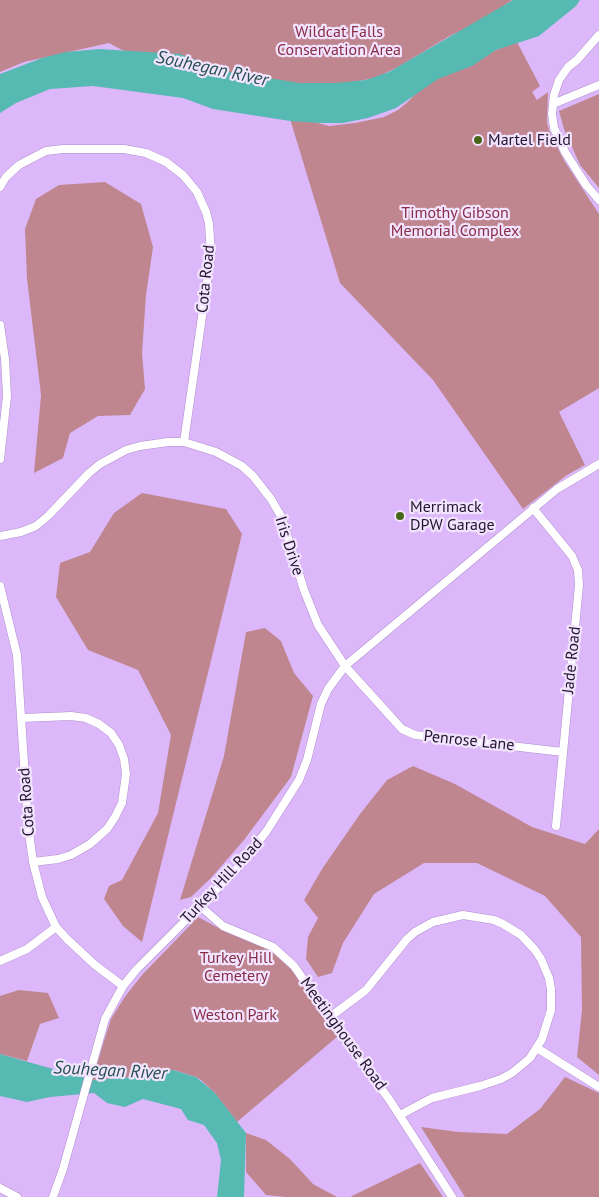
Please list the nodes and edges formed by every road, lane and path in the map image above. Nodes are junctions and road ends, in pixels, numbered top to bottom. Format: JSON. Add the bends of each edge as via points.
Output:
{"nodes":[{"id":1,"x":599,"y":35,"type":"edge"},
{"id":2,"x":599,"y":85,"type":"edge"},
{"id":3,"x":554,"y":104,"type":"junction"},
{"id":4,"x":0,"y":187,"type":"edge"},
{"id":5,"x":599,"y":200,"type":"edge"},
{"id":6,"x":0,"y":325,"type":"edge"},
{"id":7,"x":184,"y":442,"type":"junction"},
{"id":8,"x":0,"y":459,"type":"edge"},
{"id":9,"x":599,"y":464,"type":"edge"},
{"id":10,"x":533,"y":508,"type":"junction"},
{"id":11,"x":0,"y":536,"type":"edge"},
{"id":12,"x":0,"y":586,"type":"edge"},
{"id":13,"x":345,"y":666,"type":"junction"},
{"id":14,"x":22,"y":718,"type":"junction"},
{"id":15,"x":563,"y":752,"type":"junction"},
{"id":16,"x":556,"y":826,"type":"dead end"},
{"id":17,"x":33,"y":862,"type":"junction"},
{"id":18,"x":200,"y":906,"type":"junction"},
{"id":19,"x":56,"y":927,"type":"junction"},
{"id":20,"x":0,"y":961,"type":"edge"},
{"id":21,"x":123,"y":986,"type":"junction"},
{"id":22,"x":330,"y":1017,"type":"junction"},
{"id":23,"x":537,"y":1048,"type":"junction"},
{"id":24,"x":599,"y":1087,"type":"edge"},
{"id":25,"x":400,"y":1115,"type":"junction"},
{"id":26,"x":0,"y":1188,"type":"edge"},
{"id":27,"x":17,"y":1197,"type":"edge"},
{"id":28,"x":53,"y":1197,"type":"edge"},
{"id":29,"x":452,"y":1197,"type":"edge"}],
"edges":[{"from":1,"to":3,"type":"street","via":[[563,73],[556,88]]},
{"from":2,"to":3,"type":"street"},
{"from":3,"to":5,"type":"street","via":[[552,120],[560,142]]},
{"from":4,"to":7,"type":"street","name":"Cota Road","via":[[26,160],[46,151],[63,149],[124,149],[146,153],[175,168],[190,184],[206,212],[211,254]]},
{"from":6,"to":8,"type":"street","via":[[6,396]]},
{"from":7,"to":11,"type":"street","name":"Iris Drive","via":[[154,443],[113,456],[89,473],[36,526]]},
{"from":7,"to":13,"type":"street","name":"Iris Drive","via":[[230,459],[263,487],[282,518],[318,625]]},
{"from":9,"to":10,"type":"street","name":"Turkey Hill Road"},
{"from":10,"to":13,"type":"street","name":"Turkey Hill Road"},
{"from":10,"to":15,"type":"street","name":"Jade Road","via":[[568,550],[578,570]]},
{"from":12,"to":14,"type":"street","name":"Cota Road","via":[[17,655]]},
{"from":13,"to":15,"type":"street","name":"Penrose Lane","via":[[402,728],[415,735]]},
{"from":13,"to":18,"type":"street","name":"Turkey Hill Road","via":[[321,704],[307,760],[285,805],[252,851]]},
{"from":14,"to":17,"type":"street","name":"Cota Road"},
{"from":14,"to":17,"type":"street","via":[[71,716],[99,724],[119,745],[126,774],[122,803],[107,829],[71,855]]},
{"from":15,"to":16,"type":"street","name":"Jade Road"},
{"from":17,"to":19,"type":"street","name":"Cota Road","via":[[42,897]]},
{"from":18,"to":21,"type":"street","name":"Turkey Hill Road"},
{"from":18,"to":22,"type":"street","name":"Meetinghouse Road","via":[[223,926],[267,944],[284,956]]},
{"from":19,"to":20,"type":"street","via":[[27,949]]},
{"from":19,"to":21,"type":"street","name":"Cota Road"},
{"from":21,"to":28,"type":"street","name":"Turkey Hill Road","via":[[105,1019]]},
{"from":22,"to":23,"type":"street","via":[[366,990],[415,932],[453,916],[484,917],[521,935],[545,968],[551,989],[551,1010]]},
{"from":22,"to":25,"type":"street","name":"Meetinghouse Road"},
{"from":23,"to":24,"type":"street"},
{"from":23,"to":25,"type":"street","via":[[521,1066],[501,1079],[432,1098]]},
{"from":25,"to":29,"type":"street","name":"Meetinghouse Road"},
{"from":26,"to":27,"type":"street"}]}
